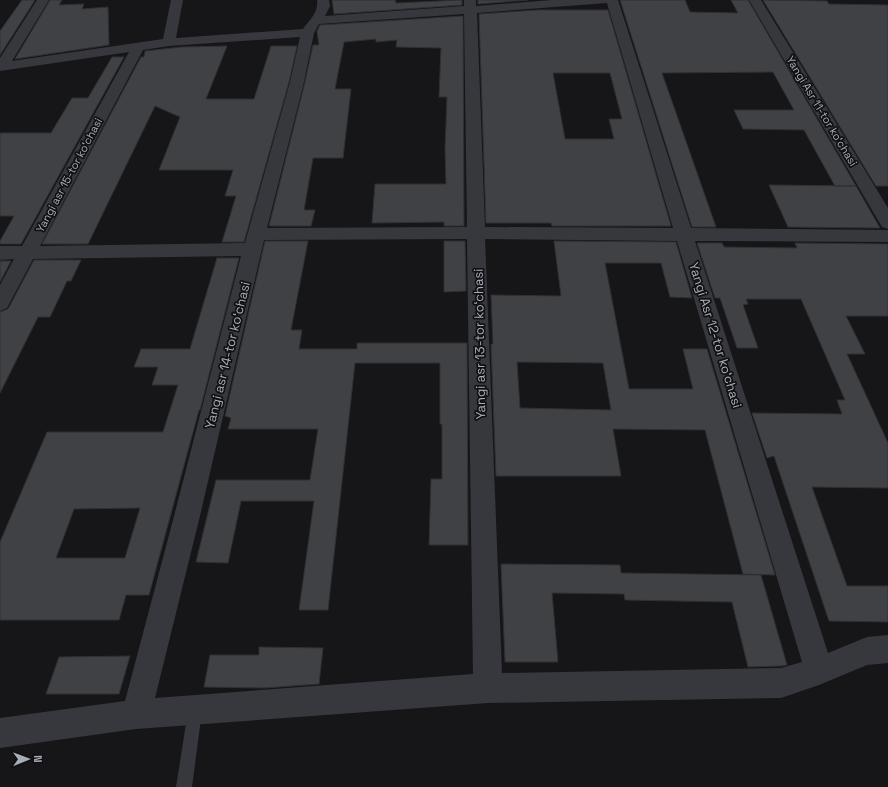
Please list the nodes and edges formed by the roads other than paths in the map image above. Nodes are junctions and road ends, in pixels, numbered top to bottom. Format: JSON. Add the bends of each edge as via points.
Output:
{"nodes":[{"id":1,"x":43,"y":0,"type":"edge"},
{"id":2,"x":177,"y":0,"type":"edge"},
{"id":3,"x":323,"y":0,"type":"edge"},
{"id":4,"x":603,"y":0,"type":"edge"},
{"id":5,"x":612,"y":0,"type":"edge"},
{"id":6,"x":755,"y":0,"type":"edge"},
{"id":7,"x":470,"y":5,"type":"edge"},
{"id":8,"x":311,"y":27,"type":"junction"},
{"id":9,"x":170,"y":42,"type":"junction"},
{"id":10,"x":138,"y":46,"type":"junction"},
{"id":11,"x":1,"y":66,"type":"edge"},
{"id":12,"x":888,"y":223,"type":"edge"},
{"id":13,"x":476,"y":232,"type":"junction"},
{"id":14,"x":685,"y":234,"type":"junction"},
{"id":15,"x":888,"y":236,"type":"edge"},
{"id":16,"x":255,"y":241,"type":"junction"},
{"id":17,"x":28,"y":252,"type":"junction"},
{"id":18,"x":0,"y":253,"type":"edge"},
{"id":19,"x":0,"y":303,"type":"edge"},
{"id":20,"x":888,"y":649,"type":"edge"},
{"id":21,"x":820,"y":671,"type":"junction"},
{"id":22,"x":488,"y":688,"type":"junction"},
{"id":23,"x":196,"y":710,"type":"junction"},
{"id":24,"x":136,"y":714,"type":"junction"},
{"id":25,"x":0,"y":733,"type":"edge"},
{"id":26,"x":184,"y":787,"type":"edge"}],
"edges":[{"from":1,"to":11,"type":"street"},
{"from":2,"to":9,"type":"street"},
{"from":3,"to":8,"type":"street","name":"Yangi asr 14-tor koʻchasi","via":[[324,6]]},
{"from":4,"to":7,"type":"street"},
{"from":5,"to":14,"type":"street","name":"Yangi Asr 12-tor koʻchasi"},
{"from":6,"to":12,"type":"street","name":"Yangi Asr 11-tor koʻchasi"},
{"from":7,"to":8,"type":"street"},
{"from":7,"to":13,"type":"street","name":"Yangi asr 13-tor koʻchasi"},
{"from":8,"to":9,"type":"street"},
{"from":8,"to":16,"type":"street","name":"Yangi asr 14-tor koʻchasi"},
{"from":9,"to":10,"type":"street"},
{"from":10,"to":11,"type":"street"},
{"from":10,"to":17,"type":"street","name":"Yangi asr 15-tor koʻchasi"},
{"from":13,"to":14,"type":"street"},
{"from":13,"to":16,"type":"street"},
{"from":13,"to":22,"type":"street","name":"Yangi asr 13-tor koʻchasi"},
{"from":14,"to":15,"type":"street"},
{"from":14,"to":21,"type":"street","name":"Yangi Asr 12-tor koʻchasi"},
{"from":16,"to":17,"type":"street"},
{"from":16,"to":24,"type":"street","name":"Yangi asr 14-tor koʻchasi"},
{"from":17,"to":18,"type":"street"},
{"from":17,"to":19,"type":"street","name":"Yangi asr 15-tor koʻchasi"},
{"from":20,"to":21,"type":"street","via":[[866,651]]},
{"from":21,"to":22,"type":"street","via":[[782,683]]},
{"from":22,"to":23,"type":"street"},
{"from":23,"to":24,"type":"street"},
{"from":23,"to":26,"type":"lane"},
{"from":24,"to":25,"type":"street"}]}
